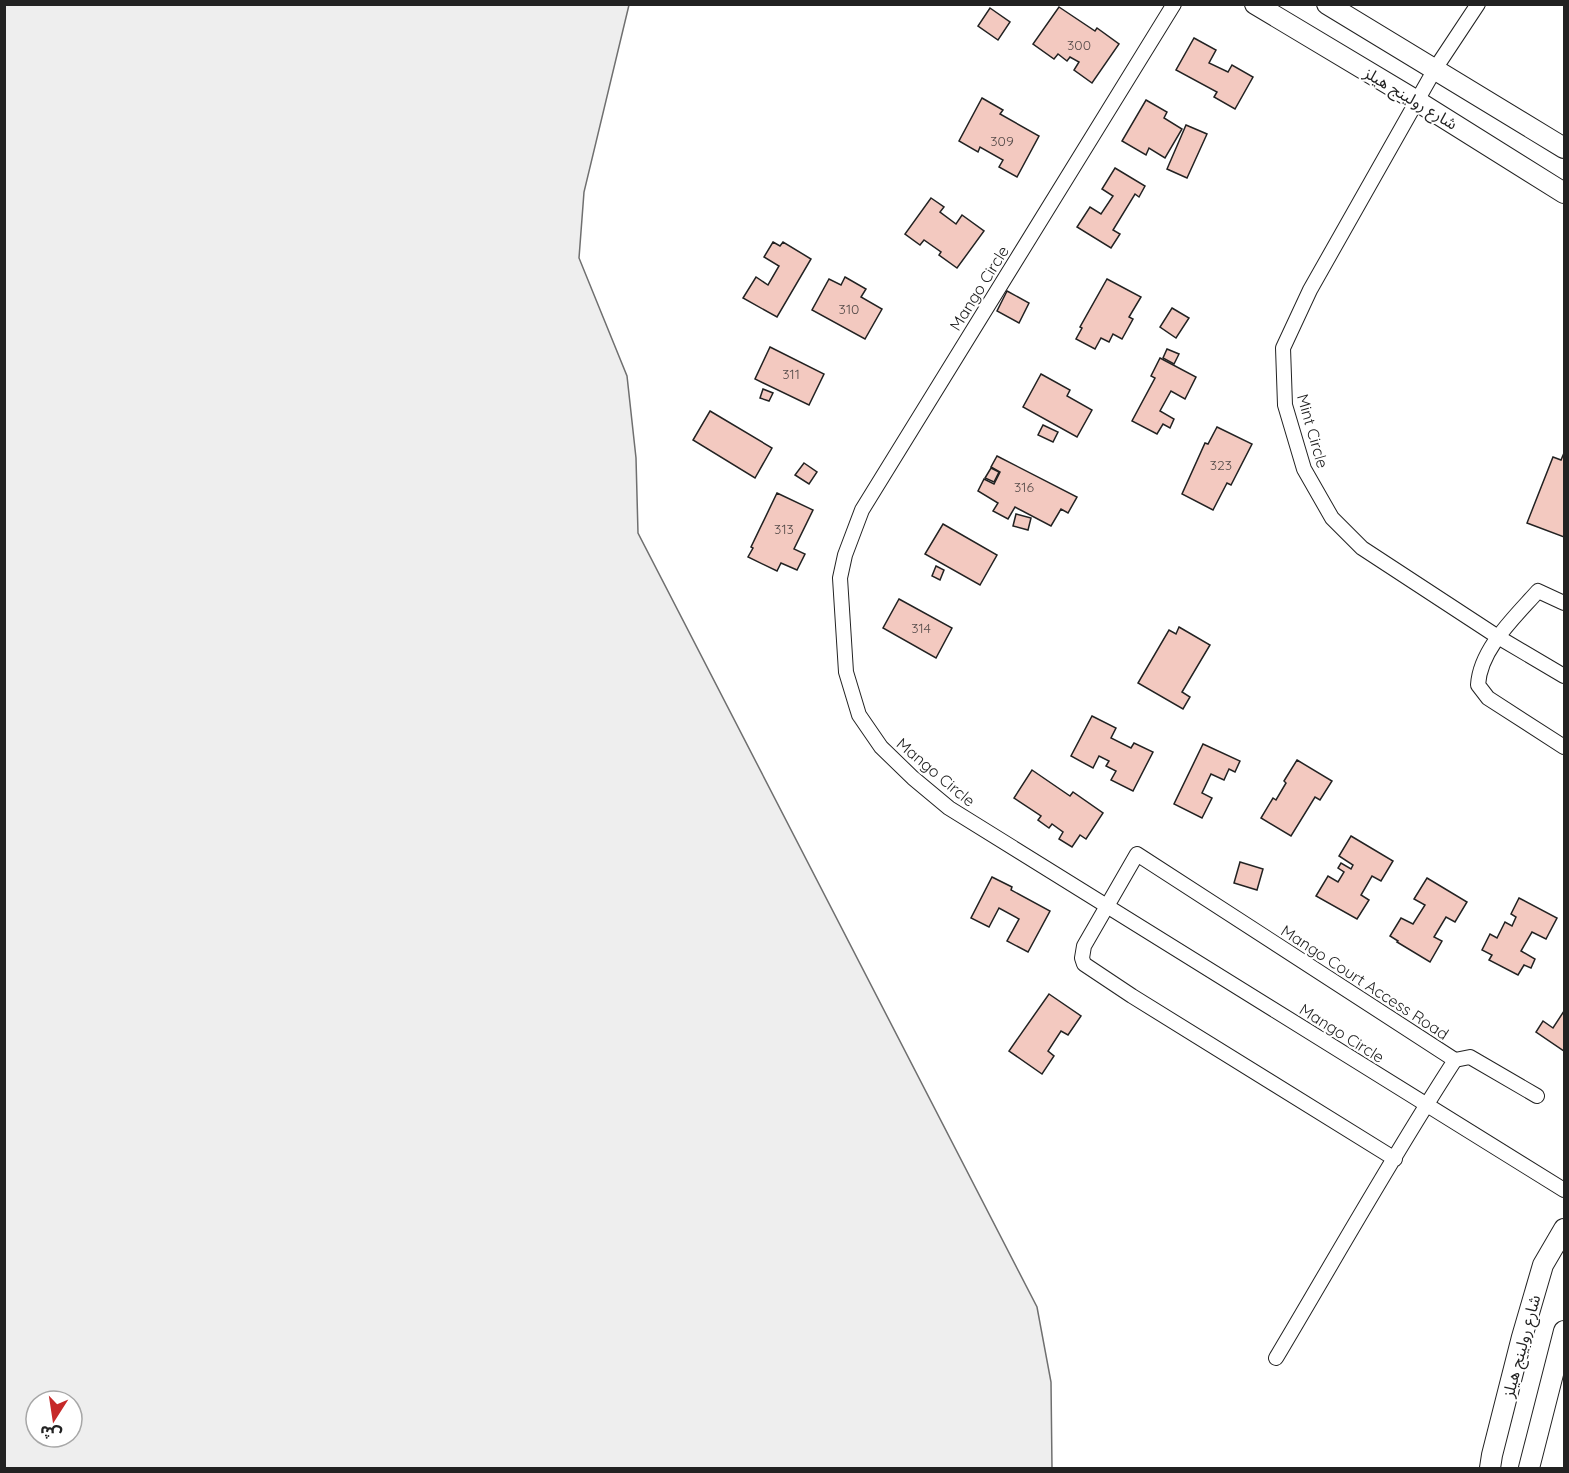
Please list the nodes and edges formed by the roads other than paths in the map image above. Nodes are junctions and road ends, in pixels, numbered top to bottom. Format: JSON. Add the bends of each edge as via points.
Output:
{"nodes":[{"id":1,"x":1173,"y":4,"type":"edge"},
{"id":2,"x":1255,"y":4,"type":"edge"},
{"id":3,"x":1327,"y":4,"type":"edge"},
{"id":4,"x":1478,"y":4,"type":"edge"},
{"id":5,"x":1435,"y":69,"type":"junction"},
{"id":6,"x":1417,"y":101,"type":"junction"},
{"id":7,"x":1564,"y":148,"type":"edge"},
{"id":8,"x":1564,"y":193,"type":"edge"},
{"id":9,"x":1564,"y":603,"type":"edge"},
{"id":10,"x":1498,"y":638,"type":"junction"},
{"id":11,"x":1564,"y":676,"type":"edge"},
{"id":12,"x":1564,"y":747,"type":"edge"},
{"id":13,"x":1107,"y":906,"type":"junction"},
{"id":14,"x":1455,"y":1060,"type":"junction"},
{"id":15,"x":1537,"y":1096,"type":"dead end"},
{"id":16,"x":1426,"y":1104,"type":"junction"},
{"id":17,"x":1395,"y":1159,"type":"junction"},
{"id":18,"x":1564,"y":1190,"type":"edge"},
{"id":19,"x":1564,"y":1229,"type":"edge"},
{"id":20,"x":1564,"y":1330,"type":"edge"},
{"id":21,"x":1276,"y":1358,"type":"dead end"},
{"id":22,"x":1490,"y":1468,"type":"edge"},
{"id":23,"x":1529,"y":1468,"type":"edge"}],
"edges":[{"from":1,"to":13,"type":"street","name":"Mango Circle","via":[[862,510],[840,578],[846,672],[859,715],[881,747],[949,808]]},
{"from":2,"to":6,"type":"main road","name":"شارع رولينج هيلز"},
{"from":3,"to":5,"type":"main road"},
{"from":4,"to":5,"type":"street","name":"Mint Circle"},
{"from":5,"to":6,"type":"street","name":"Mint Circle"},
{"from":5,"to":7,"type":"main road"},
{"from":6,"to":8,"type":"main road","name":"شارع رولينج هيلز"},
{"from":6,"to":10,"type":"street","name":"Mint Circle","via":[[1310,290],[1283,348],[1285,405],[1304,469],[1332,518],[1362,548]]},
{"from":9,"to":10,"type":"street","via":[[1538,591]]},
{"from":10,"to":11,"type":"street","name":"Mint Circle"},
{"from":10,"to":12,"type":"street","via":[[1479,672],[1478,685],[1488,698]]},
{"from":13,"to":14,"type":"street","name":"Mango Court Access Road","via":[[1137,854]]},
{"from":13,"to":16,"type":"street","name":"Mango Circle"},
{"from":13,"to":17,"type":"street","via":[[1084,946],[1084,964]]},
{"from":14,"to":15,"type":"street","via":[[1470,1057]]},
{"from":14,"to":16,"type":"street","name":"Mango Court Access Road"},
{"from":16,"to":17,"type":"street","name":"Mango Court Access Road"},
{"from":16,"to":18,"type":"street","name":"Mango Circle"},
{"from":17,"to":21,"type":"street","name":"Mango Court Access Road"},
{"from":19,"to":22,"type":"main road","name":"شارع رولينج هيلز","via":[[1543,1265]]},
{"from":20,"to":23,"type":"main road"}]}
